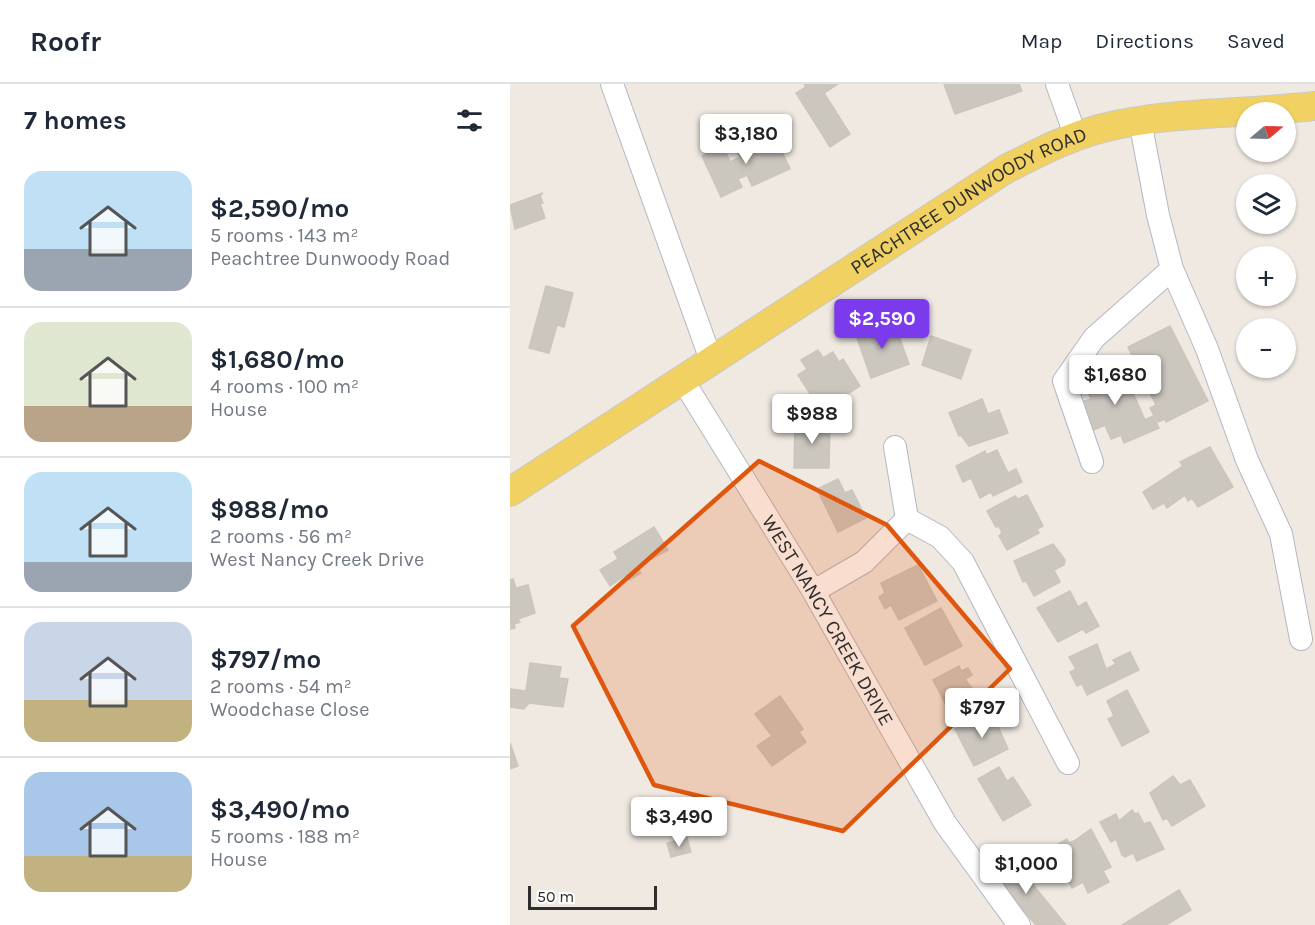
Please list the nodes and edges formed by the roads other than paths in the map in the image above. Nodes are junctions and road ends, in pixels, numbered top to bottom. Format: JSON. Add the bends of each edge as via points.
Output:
{"nodes":[{"id":1,"x":612,"y":84,"type":"edge"},
{"id":2,"x":1057,"y":84,"type":"edge"},
{"id":3,"x":1315,"y":106,"type":"edge"},
{"id":4,"x":1140,"y":121,"type":"junction"},
{"id":5,"x":1076,"y":137,"type":"junction"},
{"id":6,"x":1172,"y":269,"type":"junction"},
{"id":7,"x":711,"y":360,"type":"junction"},
{"id":8,"x":682,"y":379,"type":"junction"},
{"id":9,"x":895,"y":447,"type":"dead end"},
{"id":10,"x":1092,"y":462,"type":"dead end"},
{"id":11,"x":510,"y":492,"type":"edge"},
{"id":12,"x":907,"y":519,"type":"junction"},
{"id":13,"x":814,"y":591,"type":"junction"},
{"id":14,"x":1301,"y":639,"type":"dead end"},
{"id":15,"x":1068,"y":763,"type":"dead end"},
{"id":16,"x":1019,"y":925,"type":"edge"}],
"edges":[{"from":1,"to":7,"type":"street"},
{"from":2,"to":5,"type":"street"},
{"from":3,"to":4,"type":"main road","name":"PEACHTREE DUNWOODY ROAD"},
{"from":4,"to":5,"type":"main road","name":"PEACHTREE DUNWOODY ROAD"},
{"from":4,"to":6,"type":"street"},
{"from":5,"to":7,"type":"main road","name":"PEACHTREE DUNWOODY ROAD","via":[[1006,169]]},
{"from":6,"to":10,"type":"street","via":[[1094,338],[1064,381]]},
{"from":6,"to":14,"type":"street","via":[[1207,349],[1247,460],[1281,534]]},
{"from":7,"to":8,"type":"main road","name":"PEACHTREE DUNWOODY ROAD"},
{"from":8,"to":11,"type":"main road","name":"PEACHTREE DUNWOODY ROAD"},
{"from":8,"to":13,"type":"street","name":"WEST NANCY CREEK DRIVE"},
{"from":9,"to":12,"type":"street"},
{"from":12,"to":13,"type":"street","via":[[864,562]]},
{"from":12,"to":15,"type":"street","via":[[940,537],[963,562]]},
{"from":13,"to":16,"type":"street","name":"WEST NANCY CREEK DRIVE","via":[[945,823]]}]}
